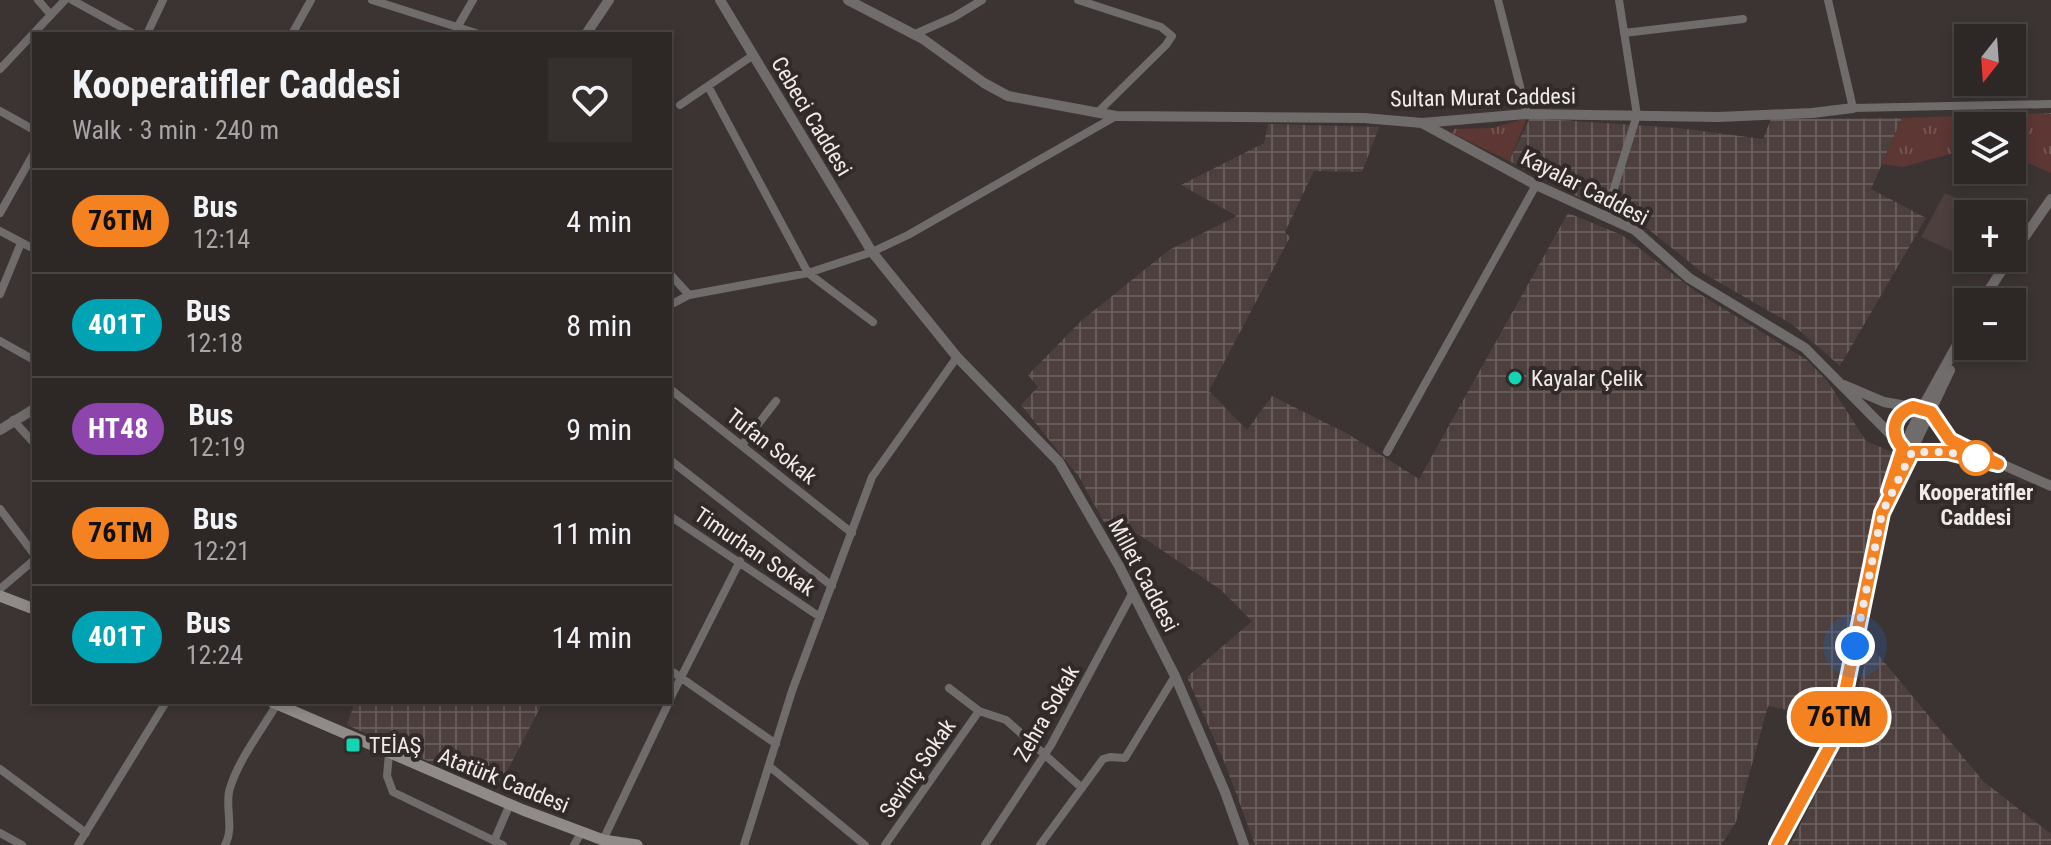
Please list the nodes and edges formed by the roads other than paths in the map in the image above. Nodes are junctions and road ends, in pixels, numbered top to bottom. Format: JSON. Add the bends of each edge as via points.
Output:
{"nodes":[{"id":1,"x":38,"y":0,"type":"edge"},
{"id":2,"x":65,"y":0,"type":"edge"},
{"id":3,"x":72,"y":0,"type":"edge"},
{"id":4,"x":163,"y":0,"type":"edge"},
{"id":5,"x":311,"y":0,"type":"edge"},
{"id":6,"x":372,"y":0,"type":"edge"},
{"id":7,"x":473,"y":0,"type":"edge"},
{"id":8,"x":609,"y":0,"type":"edge"},
{"id":9,"x":720,"y":0,"type":"edge"},
{"id":10,"x":848,"y":0,"type":"edge"},
{"id":11,"x":982,"y":0,"type":"edge"},
{"id":12,"x":1078,"y":0,"type":"edge"},
{"id":13,"x":1498,"y":0,"type":"edge"},
{"id":14,"x":1619,"y":0,"type":"edge"},
{"id":15,"x":1828,"y":0,"type":"edge"},
{"id":16,"x":51,"y":15,"type":"junction"},
{"id":17,"x":1743,"y":19,"type":"dead end"},
{"id":18,"x":458,"y":26,"type":"junction"},
{"id":19,"x":35,"y":32,"type":"edge"},
{"id":20,"x":130,"y":32,"type":"edge"},
{"id":21,"x":148,"y":32,"type":"edge"},
{"id":22,"x":293,"y":32,"type":"edge"},
{"id":23,"x":474,"y":32,"type":"edge"},
{"id":24,"x":587,"y":32,"type":"edge"},
{"id":25,"x":1624,"y":33,"type":"junction"},
{"id":26,"x":915,"y":34,"type":"junction"},
{"id":27,"x":32,"y":35,"type":"edge"},
{"id":28,"x":752,"y":56,"type":"junction"},
{"id":29,"x":0,"y":69,"type":"edge"},
{"id":30,"x":708,"y":86,"type":"junction"},
{"id":31,"x":2051,"y":104,"type":"edge"},
{"id":32,"x":680,"y":105,"type":"dead end"},
{"id":33,"x":1853,"y":108,"type":"junction"},
{"id":34,"x":0,"y":111,"type":"edge"},
{"id":35,"x":1097,"y":113,"type":"junction"},
{"id":36,"x":1527,"y":114,"type":"junction"},
{"id":37,"x":1637,"y":115,"type":"junction"},
{"id":38,"x":1116,"y":116,"type":"junction"},
{"id":39,"x":1422,"y":123,"type":"junction"},
{"id":40,"x":32,"y":129,"type":"edge"},
{"id":41,"x":32,"y":157,"type":"edge"},
{"id":42,"x":1536,"y":185,"type":"junction"},
{"id":43,"x":2051,"y":199,"type":"edge"},
{"id":44,"x":0,"y":213,"type":"edge"},
{"id":45,"x":1605,"y":217,"type":"junction"},
{"id":46,"x":0,"y":231,"type":"edge"},
{"id":47,"x":2026,"y":235,"type":"edge"},
{"id":48,"x":21,"y":243,"type":"junction"},
{"id":49,"x":32,"y":248,"type":"edge"},
{"id":50,"x":872,"y":252,"type":"junction"},
{"id":51,"x":808,"y":273,"type":"junction"},
{"id":52,"x":672,"y":276,"type":"edge"},
{"id":53,"x":0,"y":294,"type":"edge"},
{"id":54,"x":689,"y":295,"type":"junction"},
{"id":55,"x":672,"y":304,"type":"edge"},
{"id":56,"x":873,"y":322,"type":"dead end"},
{"id":57,"x":0,"y":341,"type":"edge"},
{"id":58,"x":1954,"y":356,"type":"edge"},
{"id":59,"x":957,"y":357,"type":"junction"},
{"id":60,"x":32,"y":359,"type":"edge"},
{"id":61,"x":1839,"y":382,"type":"junction"},
{"id":62,"x":672,"y":391,"type":"edge"},
{"id":63,"x":776,"y":401,"type":"dead end"},
{"id":64,"x":32,"y":410,"type":"edge"},
{"id":65,"x":1926,"y":412,"type":"junction"},
{"id":66,"x":13,"y":420,"type":"junction"},
{"id":67,"x":0,"y":430,"type":"edge"},
{"id":68,"x":32,"y":441,"type":"edge"},
{"id":69,"x":742,"y":445,"type":"junction"},
{"id":70,"x":1909,"y":448,"type":"junction"},
{"id":71,"x":1387,"y":452,"type":"dead end"},
{"id":72,"x":672,"y":462,"type":"edge"},
{"id":73,"x":1998,"y":464,"type":"junction"},
{"id":74,"x":2051,"y":486,"type":"edge"},
{"id":75,"x":0,"y":509,"type":"edge"},
{"id":76,"x":672,"y":517,"type":"edge"},
{"id":77,"x":852,"y":533,"type":"junction"},
{"id":78,"x":32,"y":554,"type":"edge"},
{"id":79,"x":740,"y":561,"type":"junction"},
{"id":80,"x":30,"y":569,"type":"edge"},
{"id":81,"x":832,"y":586,"type":"junction"},
{"id":82,"x":0,"y":589,"type":"edge"},
{"id":83,"x":1132,"y":594,"type":"junction"},
{"id":84,"x":0,"y":596,"type":"edge"},
{"id":85,"x":32,"y":608,"type":"edge"},
{"id":86,"x":820,"y":617,"type":"junction"},
{"id":87,"x":672,"y":671,"type":"edge"},
{"id":88,"x":1175,"y":676,"type":"junction"},
{"id":89,"x":681,"y":677,"type":"junction"},
{"id":90,"x":949,"y":688,"type":"dead end"},
{"id":91,"x":672,"y":695,"type":"edge"},
{"id":92,"x":165,"y":704,"type":"edge"},
{"id":93,"x":273,"y":704,"type":"edge"},
{"id":94,"x":276,"y":704,"type":"edge"},
{"id":95,"x":668,"y":704,"type":"edge"},
{"id":96,"x":979,"y":711,"type":"junction"},
{"id":97,"x":776,"y":744,"type":"junction"},
{"id":98,"x":389,"y":754,"type":"junction"},
{"id":99,"x":1045,"y":754,"type":"junction"},
{"id":100,"x":769,"y":766,"type":"junction"},
{"id":101,"x":0,"y":769,"type":"edge"},
{"id":102,"x":1082,"y":788,"type":"junction"},
{"id":103,"x":510,"y":804,"type":"junction"},
{"id":104,"x":0,"y":833,"type":"edge"},
{"id":105,"x":86,"y":833,"type":"junction"},
{"id":106,"x":581,"y":833,"type":"junction"},
{"id":107,"x":603,"y":840,"type":"junction"},
{"id":108,"x":498,"y":843,"type":"edge"},
{"id":109,"x":22,"y":845,"type":"edge"},
{"id":110,"x":78,"y":845,"type":"edge"},
{"id":111,"x":225,"y":845,"type":"edge"},
{"id":112,"x":574,"y":845,"type":"edge"},
{"id":113,"x":637,"y":845,"type":"edge"},
{"id":114,"x":744,"y":845,"type":"edge"},
{"id":115,"x":865,"y":845,"type":"edge"},
{"id":116,"x":885,"y":845,"type":"edge"},
{"id":117,"x":985,"y":845,"type":"edge"},
{"id":118,"x":1040,"y":845,"type":"edge"},
{"id":119,"x":1244,"y":845,"type":"edge"},
{"id":120,"x":1777,"y":845,"type":"edge"}],
"edges":[{"from":1,"to":16,"type":"street"},
{"from":2,"to":16,"type":"street"},
{"from":3,"to":20,"type":"street"},
{"from":4,"to":21,"type":"street"},
{"from":5,"to":22,"type":"street"},
{"from":6,"to":18,"type":"street"},
{"from":7,"to":18,"type":"street"},
{"from":8,"to":24,"type":"street"},
{"from":9,"to":28,"type":"street","name":"Cebeci Caddesi"},
{"from":10,"to":26,"type":"street","name":"Sultan Murat Caddesi"},
{"from":11,"to":26,"type":"street"},
{"from":12,"to":35,"type":"street","via":[[1161,27],[1172,36]]},
{"from":13,"to":36,"type":"street"},
{"from":14,"to":25,"type":"street"},
{"from":15,"to":33,"type":"street"},
{"from":16,"to":19,"type":"street"},
{"from":17,"to":25,"type":"street"},
{"from":18,"to":23,"type":"street"},
{"from":25,"to":37,"type":"street"},
{"from":26,"to":35,"type":"street","name":"Sultan Murat Caddesi","via":[[1008,96]]},
{"from":27,"to":29,"type":"street"},
{"from":28,"to":30,"type":"street"},
{"from":28,"to":50,"type":"street","name":"Cebeci Caddesi"},
{"from":30,"to":32,"type":"street"},
{"from":30,"to":51,"type":"street"},
{"from":31,"to":33,"type":"street","name":"Sultan Murat Caddesi"},
{"from":33,"to":37,"type":"street","name":"Sultan Murat Caddesi","via":[[1731,117]]},
{"from":34,"to":40,"type":"street"},
{"from":35,"to":38,"type":"street","name":"Sultan Murat Caddesi"},
{"from":36,"to":37,"type":"street","name":"Sultan Murat Caddesi"},
{"from":36,"to":39,"type":"street","name":"Sultan Murat Caddesi"},
{"from":37,"to":45,"type":"street"},
{"from":38,"to":39,"type":"street","name":"Sultan Murat Caddesi"},
{"from":38,"to":50,"type":"street"},
{"from":39,"to":42,"type":"street","name":"Kayalar Caddesi"},
{"from":41,"to":44,"type":"street"},
{"from":42,"to":45,"type":"street","name":"Kayalar Caddesi"},
{"from":42,"to":71,"type":"street"},
{"from":43,"to":47,"type":"street"},
{"from":45,"to":61,"type":"street","name":"Kayalar Caddesi","via":[[1635,230],[1689,278],[1805,348]]},
{"from":46,"to":48,"type":"street"},
{"from":48,"to":49,"type":"street"},
{"from":48,"to":53,"type":"street"},
{"from":50,"to":51,"type":"street"},
{"from":50,"to":59,"type":"street","name":"Cebeci Caddesi"},
{"from":51,"to":54,"type":"street"},
{"from":51,"to":56,"type":"street"},
{"from":52,"to":54,"type":"street"},
{"from":54,"to":55,"type":"street"},
{"from":57,"to":60,"type":"street"},
{"from":58,"to":65,"type":"street"},
{"from":59,"to":77,"type":"street","via":[[872,477]]},
{"from":59,"to":83,"type":"street","name":"Millet Caddesi","via":[[1059,462]]},
{"from":61,"to":65,"type":"street","via":[[1884,402]]},
{"from":61,"to":70,"type":"street","name":"Kayalar Caddesi"},
{"from":62,"to":69,"type":"street","name":"Tufan Sokak"},
{"from":63,"to":69,"type":"street"},
{"from":64,"to":66,"type":"street"},
{"from":65,"to":70,"type":"street"},
{"from":65,"to":70,"type":"street","via":[[1938,436],[1930,448]]},
{"from":65,"to":70,"type":"street","via":[[1906,410],[1896,420],[1894,434]]},
{"from":65,"to":73,"type":"street","via":[[1950,440]]},
{"from":66,"to":67,"type":"street"},
{"from":66,"to":68,"type":"street"},
{"from":69,"to":77,"type":"street","name":"Tufan Sokak"},
{"from":70,"to":73,"type":"street"},
{"from":70,"to":120,"type":"street","via":[[1882,513],[1831,745]]},
{"from":72,"to":81,"type":"street"},
{"from":73,"to":74,"type":"street"},
{"from":75,"to":78,"type":"street"},
{"from":76,"to":79,"type":"street","name":"Timurhan Sokak"},
{"from":77,"to":81,"type":"street"},
{"from":79,"to":86,"type":"street","name":"Timurhan Sokak"},
{"from":79,"to":89,"type":"street"},
{"from":80,"to":82,"type":"street"},
{"from":81,"to":86,"type":"street"},
{"from":83,"to":88,"type":"street","name":"Millet Caddesi"},
{"from":83,"to":99,"type":"street","name":"Zehra Sokak"},
{"from":84,"to":85,"type":"main road"},
{"from":86,"to":97,"type":"street"},
{"from":87,"to":89,"type":"street"},
{"from":88,"to":102,"type":"street","via":[[1125,758],[1103,759]]},
{"from":88,"to":119,"type":"street","name":"Millet Caddesi"},
{"from":89,"to":91,"type":"street"},
{"from":89,"to":97,"type":"street"},
{"from":90,"to":96,"type":"street"},
{"from":92,"to":105,"type":"street"},
{"from":93,"to":111,"type":"street","via":[[228,791]]},
{"from":94,"to":98,"type":"main road","name":"Atatürk Caddesi"},
{"from":95,"to":107,"type":"street"},
{"from":96,"to":99,"type":"street","via":[[1006,720]]},
{"from":96,"to":116,"type":"street","name":"Sevinç Sokak"},
{"from":97,"to":100,"type":"street"},
{"from":98,"to":103,"type":"main road","name":"Atatürk Caddesi"},
{"from":98,"to":108,"type":"street","via":[[387,776],[393,792]]},
{"from":99,"to":102,"type":"street"},
{"from":99,"to":117,"type":"street","name":"Zehra Sokak"},
{"from":100,"to":114,"type":"street"},
{"from":100,"to":115,"type":"street"},
{"from":101,"to":105,"type":"street"},
{"from":102,"to":118,"type":"street"},
{"from":103,"to":106,"type":"main road","name":"Atatürk Caddesi"},
{"from":103,"to":108,"type":"street"},
{"from":104,"to":109,"type":"street"},
{"from":105,"to":110,"type":"street"},
{"from":106,"to":107,"type":"main road","name":"Atatürk Caddesi"},
{"from":106,"to":112,"type":"street"},
{"from":107,"to":113,"type":"main road","name":"Atatürk Caddesi"}]}
